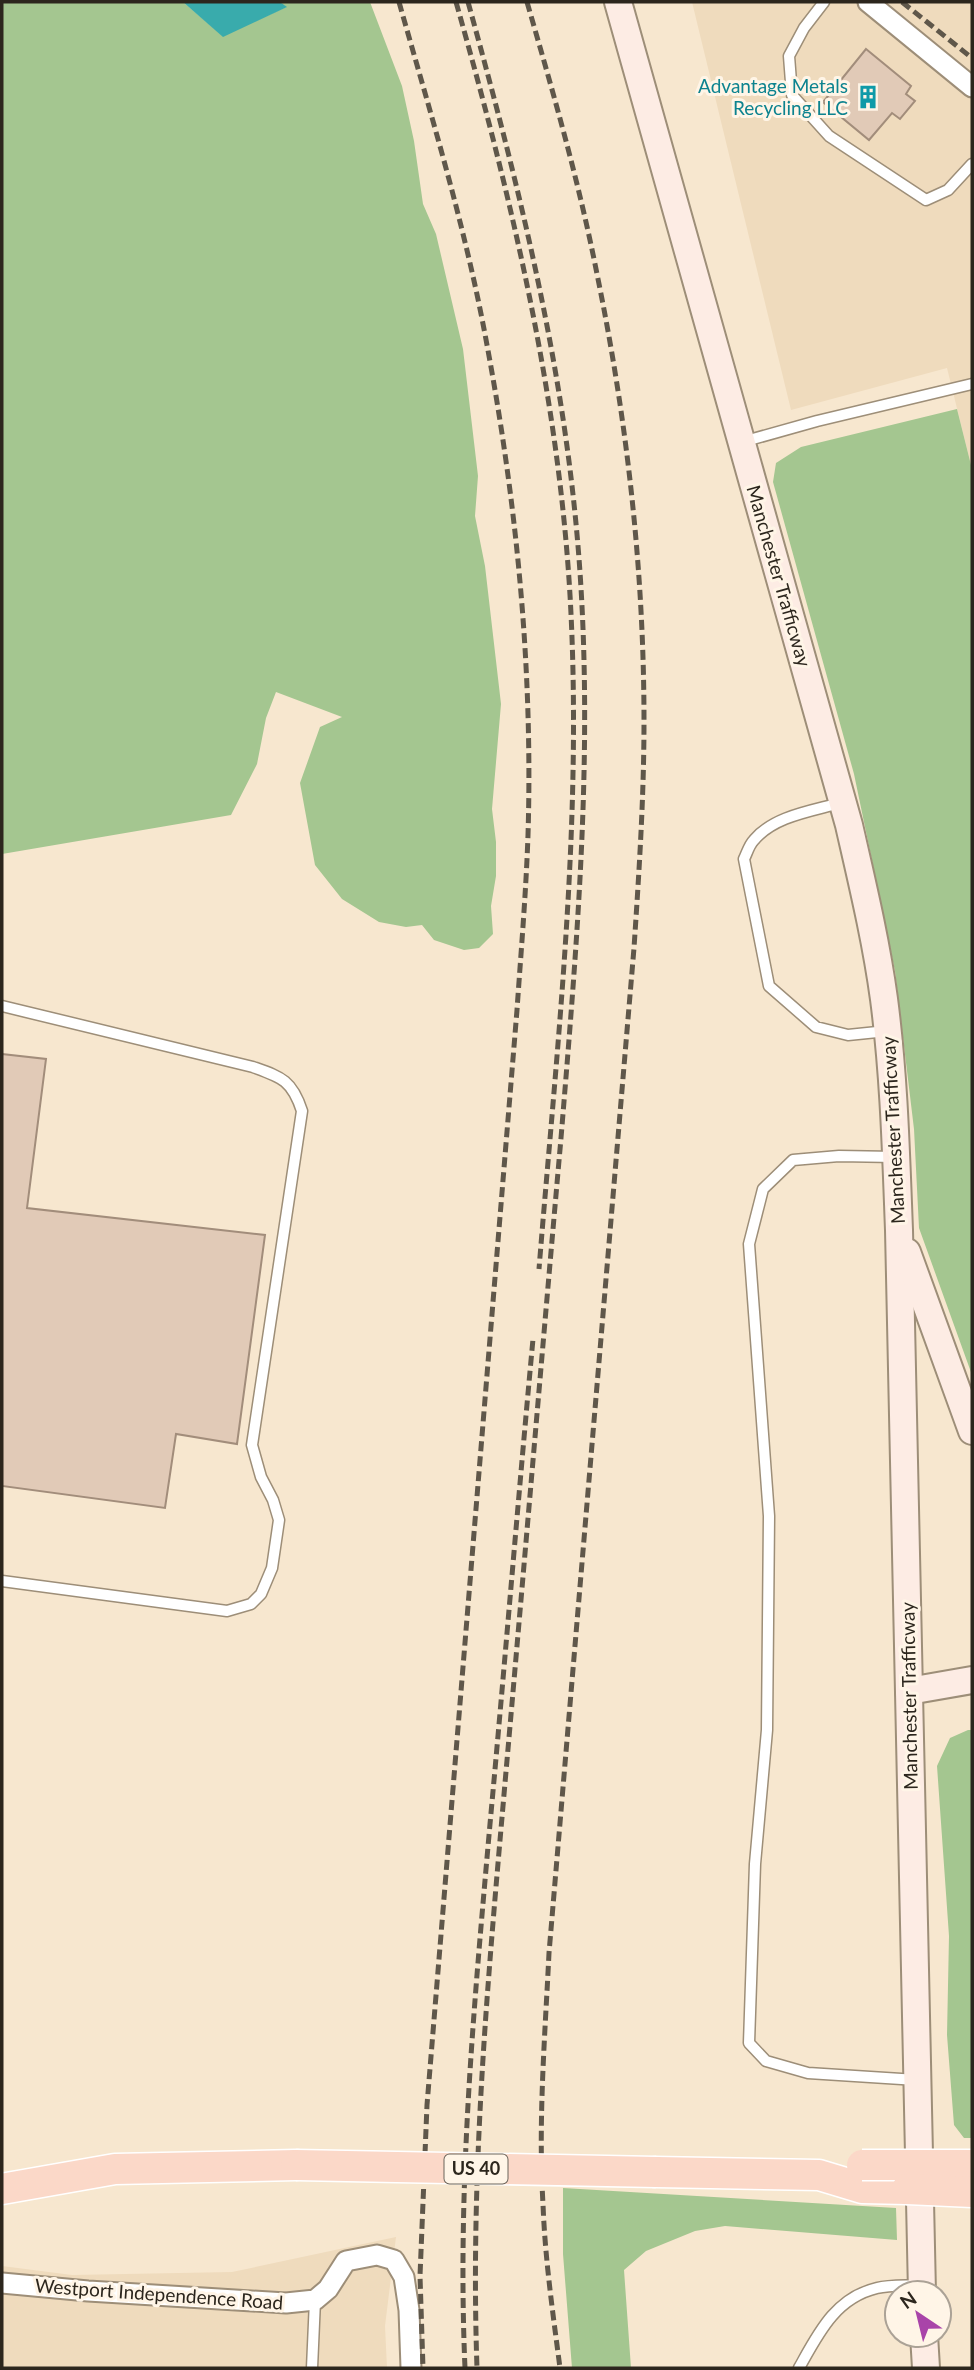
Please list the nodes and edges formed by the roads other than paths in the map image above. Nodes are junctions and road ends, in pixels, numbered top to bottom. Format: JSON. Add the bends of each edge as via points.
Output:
{"nodes":[{"id":1,"x":618,"y":2,"type":"edge"},
{"id":2,"x":824,"y":2,"type":"edge"},
{"id":3,"x":868,"y":2,"type":"edge"},
{"id":4,"x":972,"y":87,"type":"edge"},
{"id":5,"x":972,"y":164,"type":"edge"},
{"id":6,"x":972,"y":384,"type":"edge"},
{"id":7,"x":741,"y":443,"type":"junction"},
{"id":8,"x":842,"y":803,"type":"junction"},
{"id":9,"x":2,"y":1006,"type":"edge"},
{"id":10,"x":887,"y":1031,"type":"junction"},
{"id":11,"x":896,"y":1157,"type":"junction"},
{"id":12,"x":899,"y":1230,"type":"junction"},
{"id":13,"x":972,"y":1431,"type":"edge"},
{"id":14,"x":2,"y":1581,"type":"edge"},
{"id":15,"x":972,"y":1680,"type":"edge"},
{"id":16,"x":909,"y":1691,"type":"junction"},
{"id":17,"x":917,"y":2080,"type":"junction"},
{"id":18,"x":972,"y":2165,"type":"edge"},
{"id":19,"x":862,"y":2176,"type":"junction"},
{"id":20,"x":2,"y":2189,"type":"edge"},
{"id":21,"x":972,"y":2192,"type":"edge"},
{"id":22,"x":922,"y":2279,"type":"edge"},
{"id":23,"x":2,"y":2283,"type":"edge"},
{"id":24,"x":883,"y":2288,"type":"edge"},
{"id":25,"x":315,"y":2300,"type":"junction"},
{"id":26,"x":925,"y":2349,"type":"edge"},
{"id":27,"x":312,"y":2368,"type":"edge"},
{"id":28,"x":411,"y":2368,"type":"edge"},
{"id":29,"x":799,"y":2368,"type":"edge"},
{"id":30,"x":926,"y":2368,"type":"edge"}],
"edges":[{"from":1,"to":7,"type":"main road","name":"Manchester Trafficway"},
{"from":2,"to":5,"type":"lane","via":[[789,57],[792,95],[828,136],[926,200],[948,190]]},
{"from":3,"to":4,"type":"street"},
{"from":6,"to":7,"type":"lane"},
{"from":7,"to":8,"type":"main road","name":"Manchester Trafficway"},
{"from":8,"to":10,"type":"main road","name":"Manchester Trafficway","via":[[871,923]]},
{"from":8,"to":10,"type":"lane","via":[[772,825],[753,840],[744,859],[769,986],[816,1027],[848,1035]]},
{"from":9,"to":14,"type":"lane","via":[[253,1067],[281,1077],[296,1091],[302,1111],[252,1445],[279,1520],[272,1568],[261,1594],[251,1604],[227,1611]]},
{"from":10,"to":11,"type":"main road","name":"Manchester Trafficway"},
{"from":11,"to":12,"type":"main road","name":"Manchester Trafficway"},
{"from":11,"to":17,"type":"lane","via":[[793,1160],[762,1189],[749,1244],[769,1516],[767,1730],[755,1864],[749,2043],[766,2062],[808,2073]]},
{"from":12,"to":13,"type":"main road"},
{"from":12,"to":16,"type":"main road","name":"Manchester Trafficway"},
{"from":15,"to":16,"type":"main road"},
{"from":16,"to":17,"type":"main road","name":"Manchester Trafficway"},
{"from":17,"to":22,"type":"main road","name":"Manchester Trafficway"},
{"from":18,"to":19,"type":"main road","number":"US 40","bridge":true},
{"from":19,"to":20,"type":"main road","number":"US 40","bridge":true,"via":[[296,2165],[115,2169]]},
{"from":19,"to":21,"type":"main road","number":"US 40","bridge":true},
{"from":23,"to":25,"type":"street","name":"Westport Independence Road","via":[[233,2301]]},
{"from":24,"to":29,"type":"lane","via":[[853,2296],[825,2322]]},
{"from":25,"to":27,"type":"lane"},
{"from":25,"to":28,"type":"street","via":[[346,2261],[377,2255],[394,2260],[404,2277]]},
{"from":26,"to":30,"type":"main road"}]}
